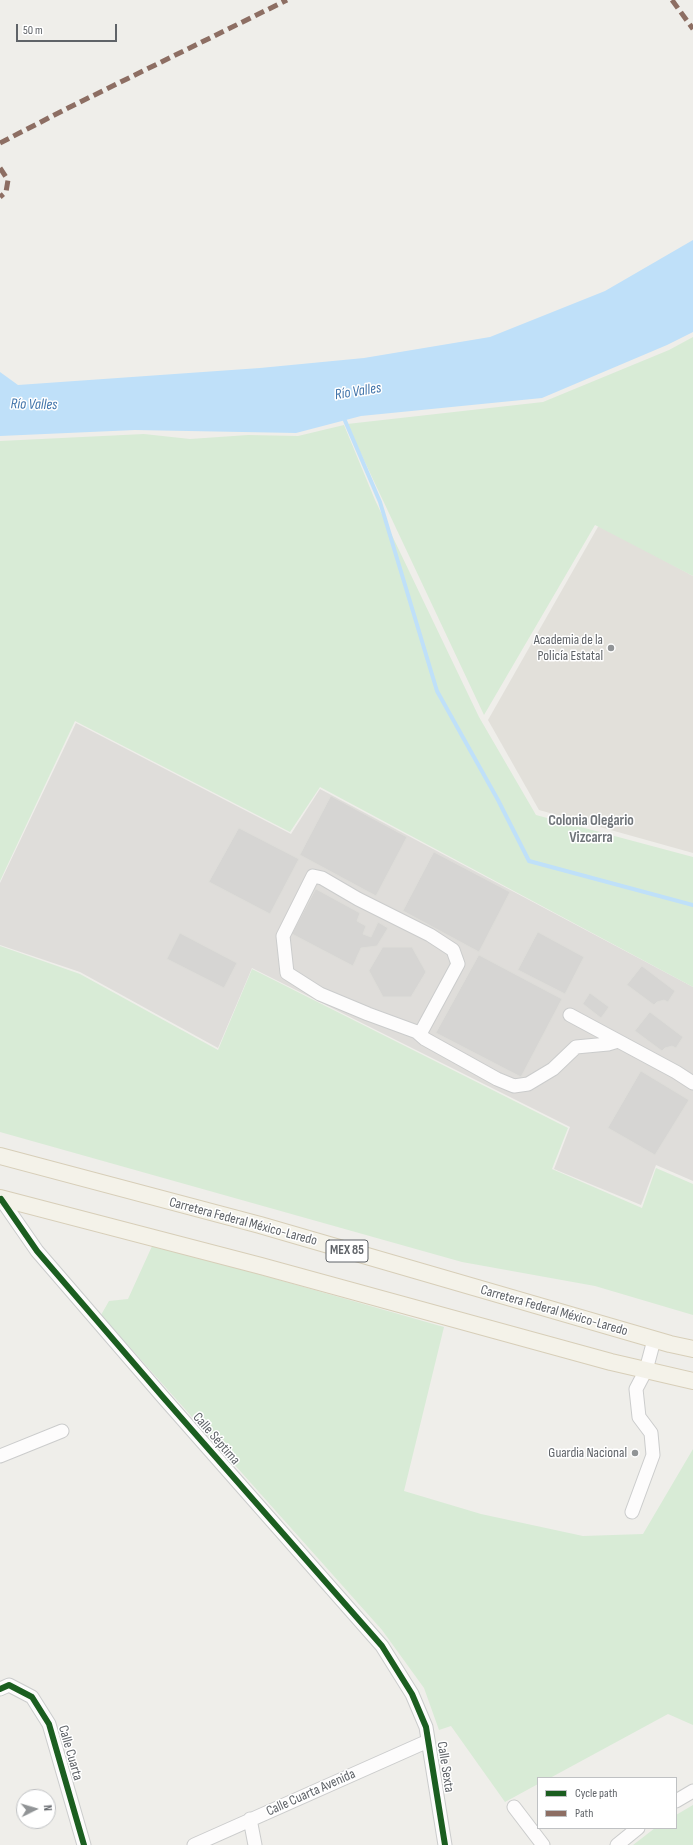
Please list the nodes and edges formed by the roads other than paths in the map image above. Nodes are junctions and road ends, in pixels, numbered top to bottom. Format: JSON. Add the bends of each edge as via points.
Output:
{"nodes":[{"id":1,"x":570,"y":1015,"type":"dead end"},
{"id":2,"x":420,"y":1034,"type":"junction"},
{"id":3,"x":618,"y":1040,"type":"junction"},
{"id":4,"x":693,"y":1083,"type":"edge"},
{"id":5,"x":0,"y":1156,"type":"edge"},
{"id":6,"x":0,"y":1198,"type":"edge"},
{"id":7,"x":654,"y":1340,"type":"junction"},
{"id":8,"x":693,"y":1349,"type":"edge"},
{"id":9,"x":646,"y":1370,"type":"junction"},
{"id":10,"x":693,"y":1381,"type":"edge"},
{"id":11,"x":62,"y":1431,"type":"dead end"},
{"id":12,"x":0,"y":1456,"type":"edge"},
{"id":13,"x":632,"y":1512,"type":"dead end"},
{"id":14,"x":4,"y":1687,"type":"edge"},
{"id":15,"x":412,"y":1694,"type":"joint"},
{"id":16,"x":428,"y":1741,"type":"junction"},
{"id":17,"x":693,"y":1791,"type":"edge"},
{"id":18,"x":677,"y":1800,"type":"edge"},
{"id":19,"x":514,"y":1807,"type":"dead end"},
{"id":20,"x":250,"y":1819,"type":"junction"},
{"id":21,"x":637,"y":1829,"type":"edge"},
{"id":22,"x":84,"y":1845,"type":"edge"},
{"id":23,"x":194,"y":1845,"type":"edge"},
{"id":24,"x":255,"y":1845,"type":"edge"},
{"id":25,"x":445,"y":1845,"type":"edge"},
{"id":26,"x":543,"y":1845,"type":"edge"},
{"id":27,"x":617,"y":1845,"type":"edge"}],
"edges":[{"from":1,"to":3,"type":"street"},
{"from":2,"to":2,"type":"street","via":[[320,994],[287,972],[282,936],[313,876],[322,878],[430,935],[453,950],[458,964]]},
{"from":2,"to":3,"type":"street","via":[[497,1079],[514,1086],[528,1084],[553,1069],[576,1047],[608,1044]]},
{"from":3,"to":4,"type":"street"},
{"from":5,"to":7,"type":"main road","name":"Carretera Federal México-Laredo","number":"MEX 85","via":[[260,1225]]},
{"from":6,"to":9,"type":"main road","number":"MEX 85"},
{"from":6,"to":15,"type":"street","name":"Calle Séptima","via":[[42,1257],[382,1646]]},
{"from":7,"to":8,"type":"main road","name":"Carretera Federal México-Laredo","number":"MEX 85"},
{"from":7,"to":9,"type":"street"},
{"from":9,"to":10,"type":"main road","number":"MEX 85"},
{"from":9,"to":13,"type":"street","via":[[636,1389],[639,1417],[651,1433],[653,1455]]},
{"from":11,"to":12,"type":"street"},
{"from":14,"to":22,"type":"street","name":"Calle Cuarta","via":[[32,1698],[49,1724]]},
{"from":15,"to":16,"type":"street","name":"Calle Sexta","via":[[426,1727]]},
{"from":16,"to":20,"type":"street","name":"Calle Cuarta Avenida"},
{"from":16,"to":25,"type":"street","name":"Calle Sexta"},
{"from":17,"to":18,"type":"street"},
{"from":19,"to":26,"type":"street"},
{"from":20,"to":23,"type":"street","name":"Calle Cuarta Avenida"},
{"from":20,"to":24,"type":"street"},
{"from":21,"to":27,"type":"street"}]}
